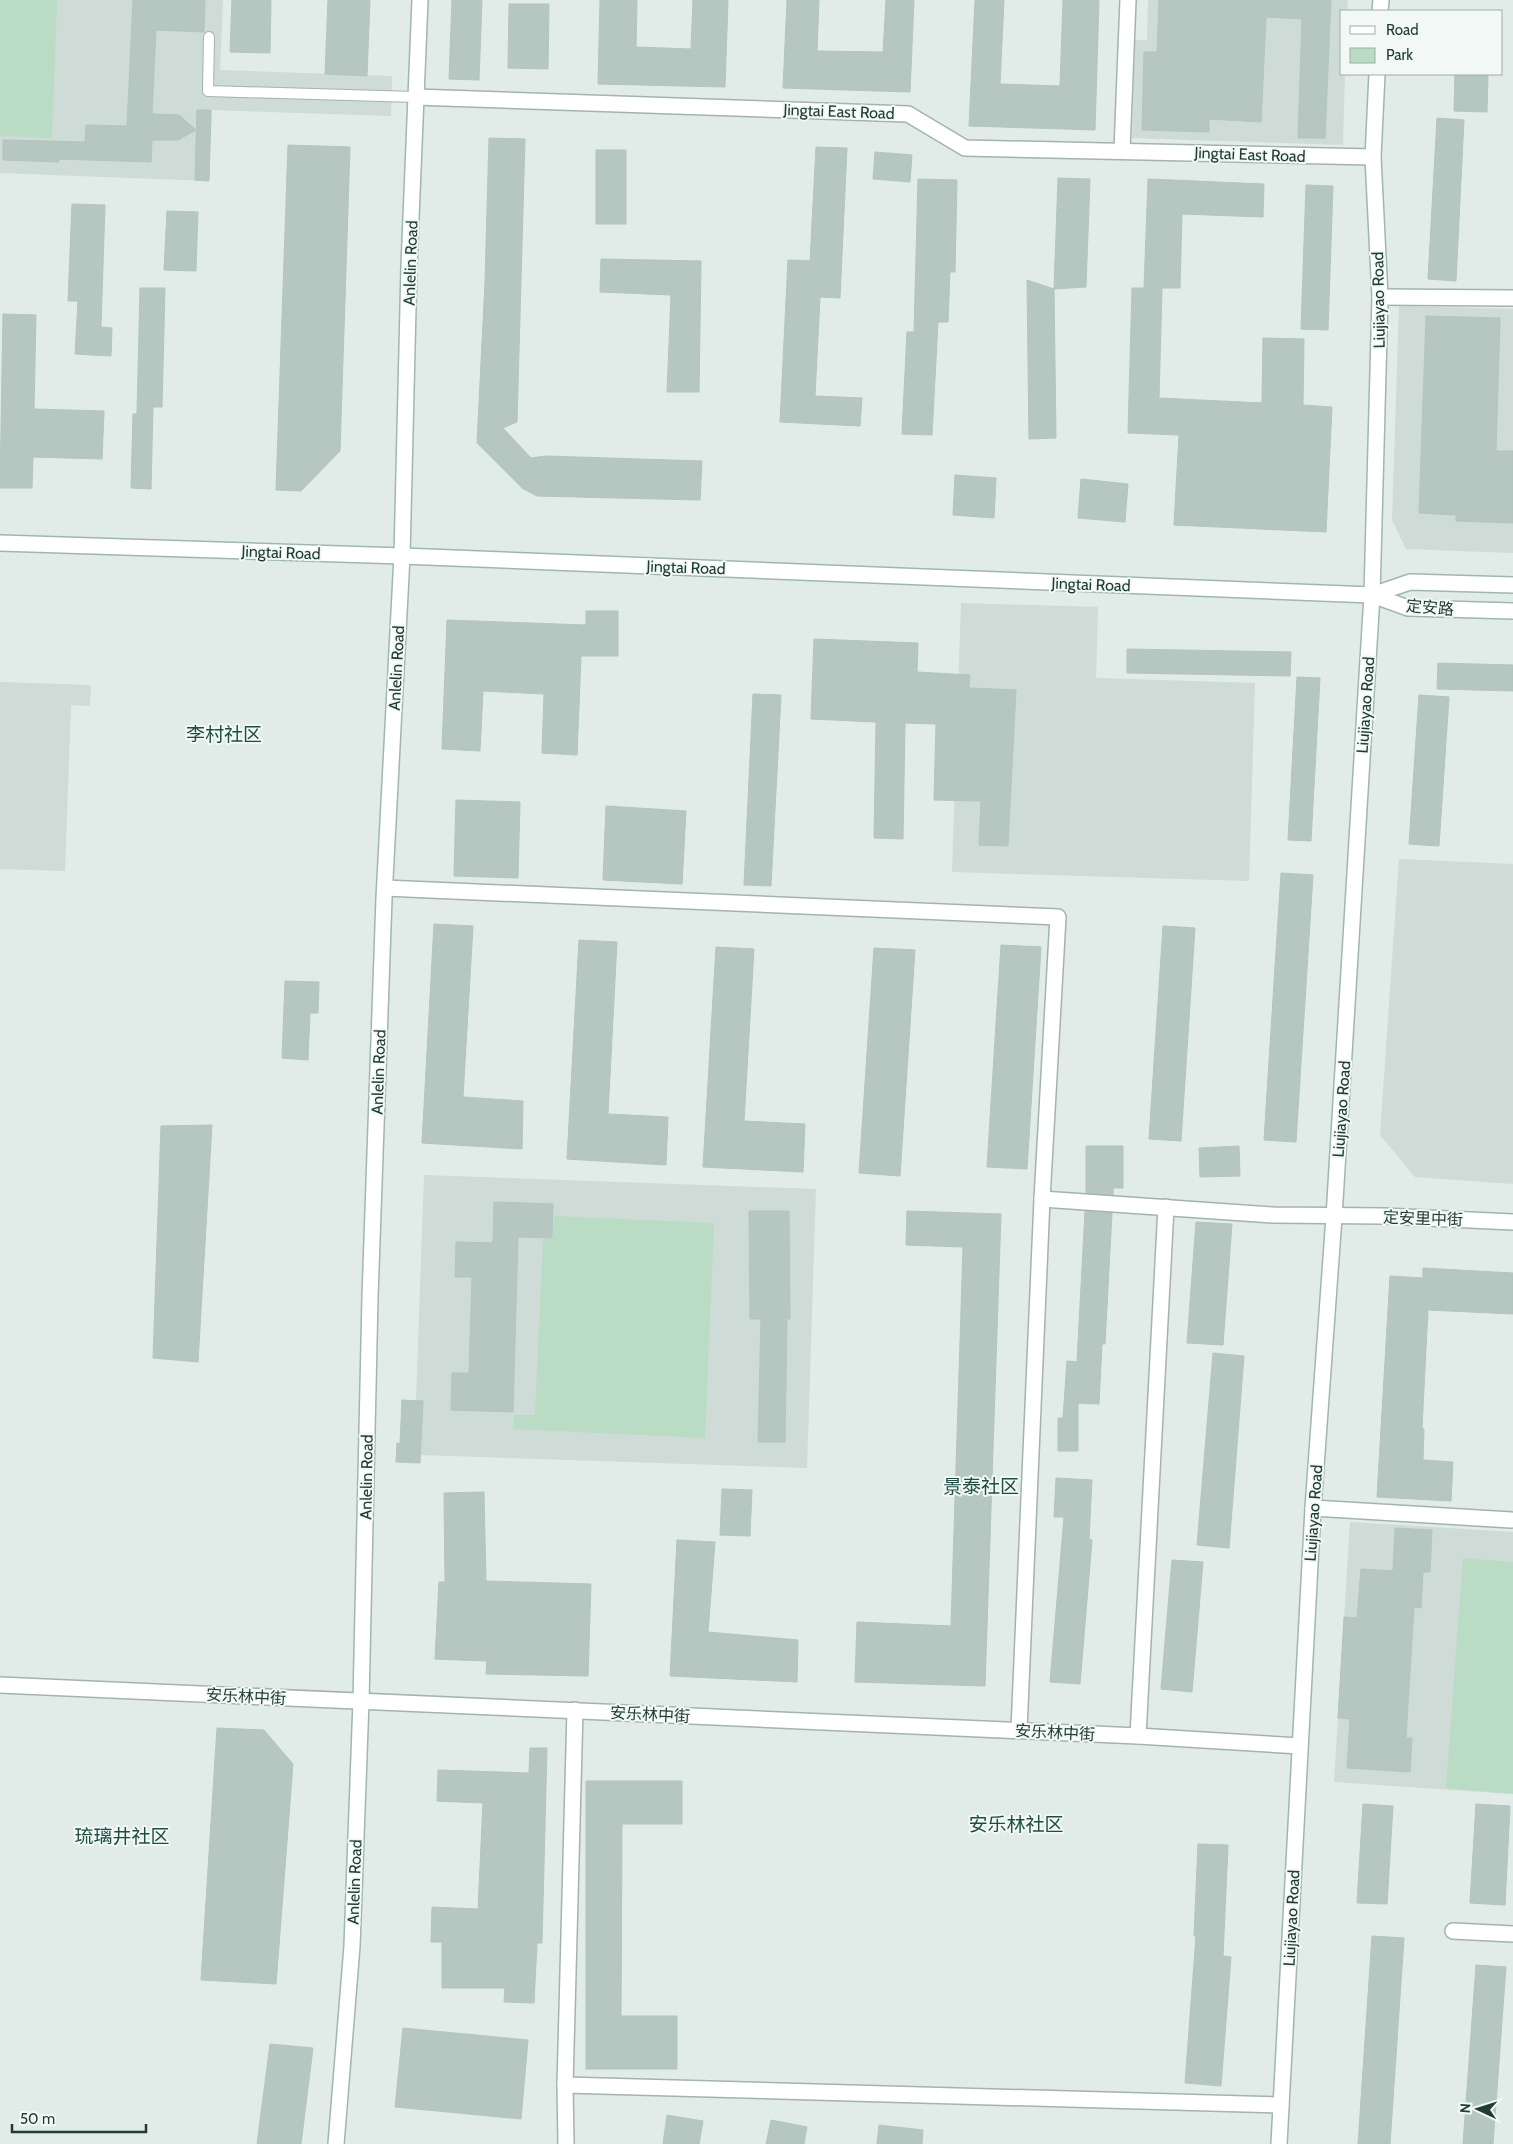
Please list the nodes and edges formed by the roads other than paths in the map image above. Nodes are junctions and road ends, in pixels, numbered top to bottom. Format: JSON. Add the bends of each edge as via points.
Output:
{"nodes":[{"id":1,"x":420,"y":0,"type":"edge"},
{"id":2,"x":1128,"y":0,"type":"edge"},
{"id":3,"x":209,"y":37,"type":"dead end"},
{"id":4,"x":1377,"y":75,"type":"edge"},
{"id":5,"x":416,"y":97,"type":"junction"},
{"id":6,"x":1122,"y":150,"type":"junction"},
{"id":7,"x":1373,"y":157,"type":"junction"},
{"id":8,"x":1380,"y":297,"type":"junction"},
{"id":9,"x":1513,"y":298,"type":"edge"},
{"id":10,"x":0,"y":543,"type":"edge"},
{"id":11,"x":402,"y":556,"type":"junction"},
{"id":12,"x":1513,"y":585,"type":"edge"},
{"id":13,"x":1372,"y":595,"type":"junction"},
{"id":14,"x":1513,"y":612,"type":"edge"},
{"id":15,"x":385,"y":888,"type":"junction"},
{"id":16,"x":1042,"y":1199,"type":"junction"},
{"id":17,"x":1166,"y":1207,"type":"junction"},
{"id":18,"x":1334,"y":1217,"type":"junction"},
{"id":19,"x":1513,"y":1222,"type":"edge"},
{"id":20,"x":1313,"y":1508,"type":"junction"},
{"id":21,"x":1511,"y":1520,"type":"dead end"},
{"id":22,"x":0,"y":1685,"type":"edge"},
{"id":23,"x":361,"y":1701,"type":"junction"},
{"id":24,"x":575,"y":1710,"type":"junction"},
{"id":25,"x":1019,"y":1730,"type":"junction"},
{"id":26,"x":1138,"y":1736,"type":"junction"},
{"id":27,"x":1300,"y":1746,"type":"junction"},
{"id":28,"x":1453,"y":1931,"type":"dead end"},
{"id":29,"x":1513,"y":1934,"type":"edge"},
{"id":30,"x":565,"y":2085,"type":"junction"},
{"id":31,"x":1281,"y":2105,"type":"junction"},
{"id":32,"x":336,"y":2144,"type":"edge"},
{"id":33,"x":566,"y":2144,"type":"edge"},
{"id":34,"x":1279,"y":2144,"type":"edge"}],
"edges":[{"from":1,"to":5,"type":"street","name":"Anlelin Road"},
{"from":2,"to":6,"type":"street"},
{"from":3,"to":5,"type":"lane","via":[[208,91]]},
{"from":4,"to":7,"type":"street","name":"Liujiayao Road"},
{"from":5,"to":6,"type":"street","name":"Jingtai East Road","via":[[908,114],[965,148]]},
{"from":5,"to":11,"type":"street","name":"Anlelin Road"},
{"from":6,"to":7,"type":"street","name":"Jingtai East Road"},
{"from":7,"to":8,"type":"street","name":"Liujiayao Road"},
{"from":8,"to":9,"type":"street"},
{"from":8,"to":13,"type":"street","name":"Liujiayao Road"},
{"from":10,"to":11,"type":"street","name":"Jingtai Road"},
{"from":11,"to":13,"type":"street","name":"Jingtai Road"},
{"from":11,"to":15,"type":"street","name":"Anlelin Road"},
{"from":12,"to":13,"type":"street","name":"定安路","via":[[1410,582]]},
{"from":13,"to":14,"type":"street","name":"定安路","via":[[1408,608]]},
{"from":13,"to":18,"type":"street","name":"Liujiayao Road"},
{"from":15,"to":16,"type":"street","via":[[1058,916]]},
{"from":15,"to":23,"type":"street","name":"Anlelin Road","via":[[370,1296]]},
{"from":16,"to":17,"type":"street","name":"定安里中街"},
{"from":16,"to":25,"type":"street"},
{"from":17,"to":18,"type":"street","name":"定安里中街"},
{"from":17,"to":26,"type":"street"},
{"from":18,"to":19,"type":"street","name":"定安里中街"},
{"from":18,"to":20,"type":"street","name":"Liujiayao Road"},
{"from":20,"to":21,"type":"street"},
{"from":20,"to":27,"type":"street","name":"Liujiayao Road"},
{"from":22,"to":23,"type":"street","name":"安乐林中街"},
{"from":23,"to":24,"type":"street","name":"安乐林中街"},
{"from":23,"to":32,"type":"street","name":"Anlelin Road","via":[[352,1946]]},
{"from":24,"to":25,"type":"street","name":"安乐林中街"},
{"from":24,"to":30,"type":"street"},
{"from":25,"to":26,"type":"street","name":"安乐林中街"},
{"from":26,"to":27,"type":"street","name":"安乐林中街"},
{"from":27,"to":31,"type":"street","name":"Liujiayao Road"},
{"from":28,"to":29,"type":"street"},
{"from":30,"to":31,"type":"street"},
{"from":30,"to":33,"type":"street"},
{"from":31,"to":34,"type":"street","name":"Liujiayao Road"}]}
